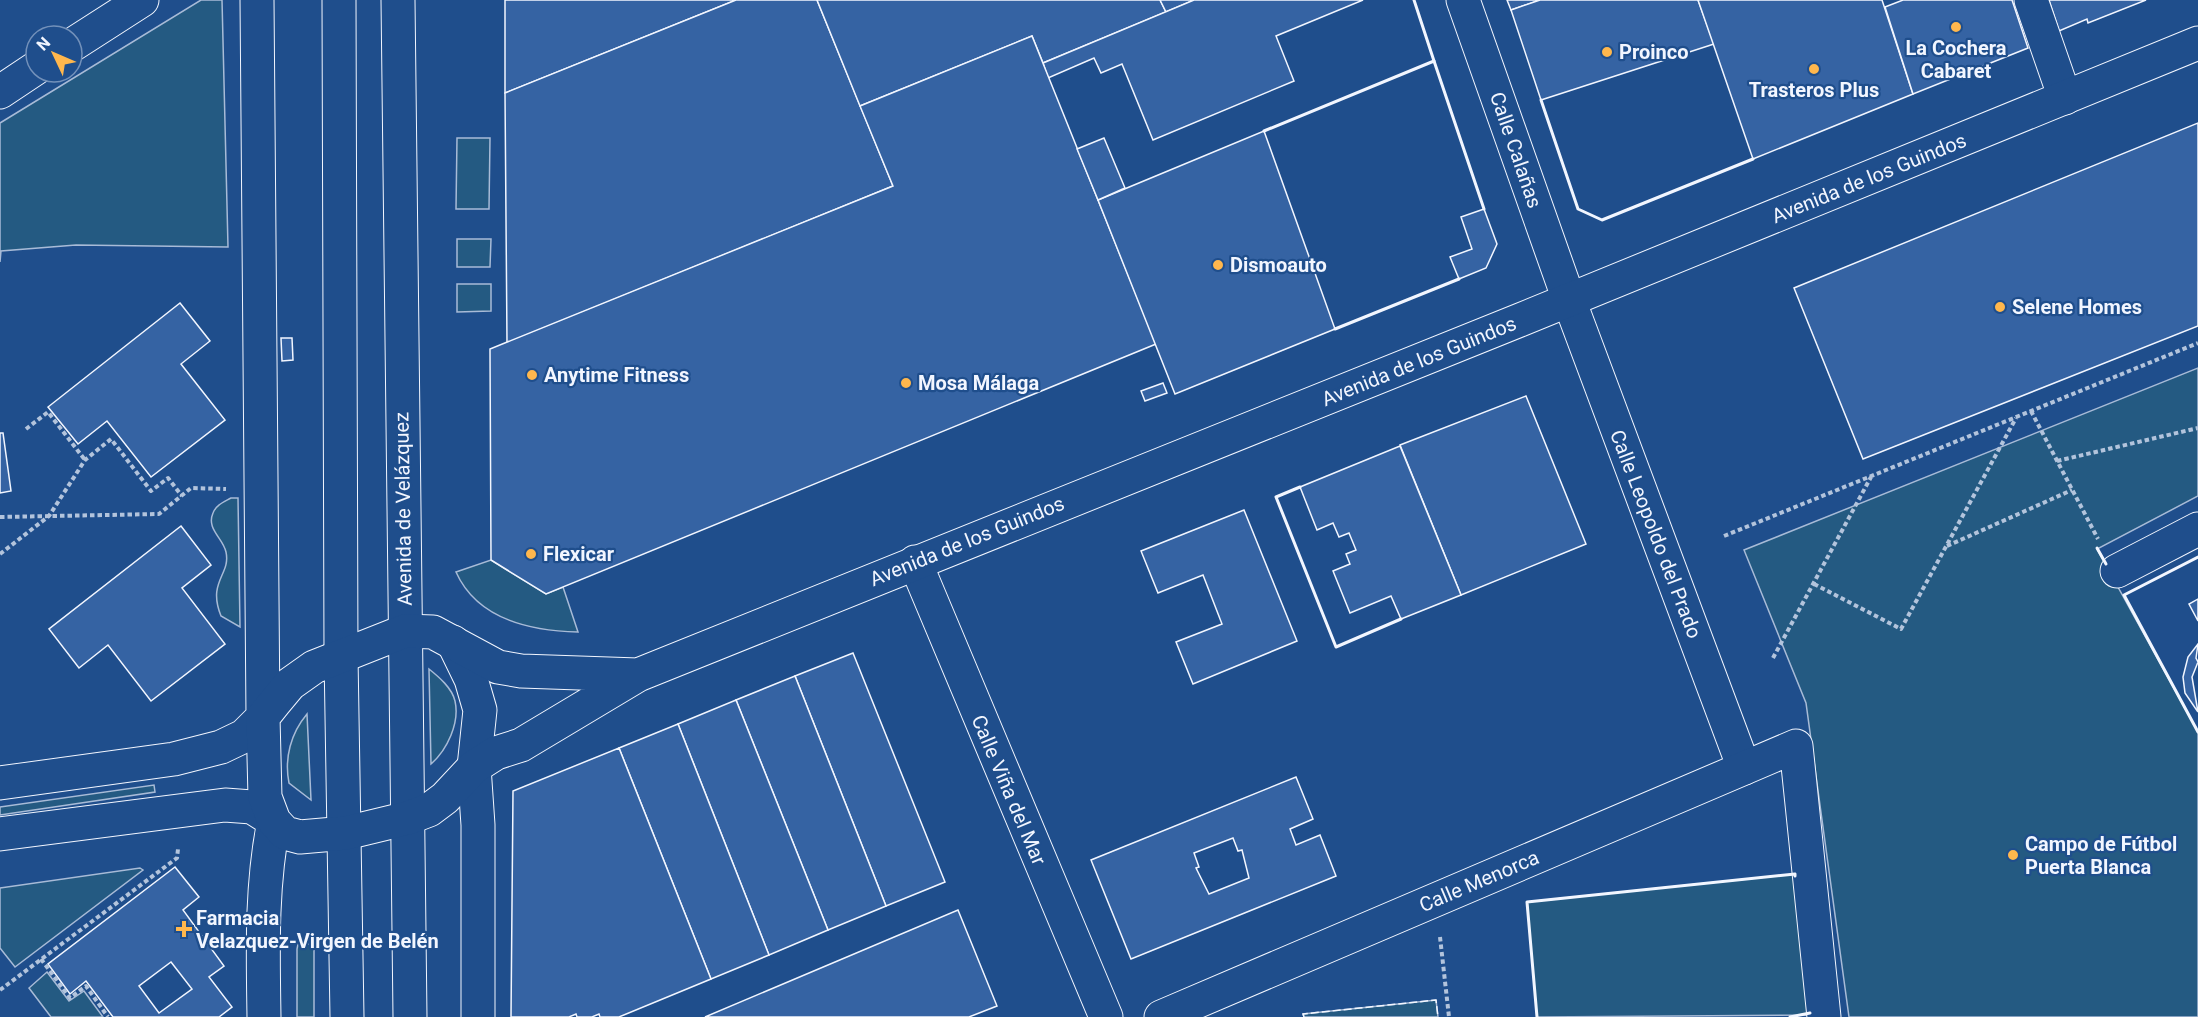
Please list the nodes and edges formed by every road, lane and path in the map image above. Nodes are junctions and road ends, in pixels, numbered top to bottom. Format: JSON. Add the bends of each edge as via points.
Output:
{"nodes":[{"id":1,"x":142,"y":0,"type":"edge"},
{"id":2,"x":257,"y":0,"type":"edge"},
{"id":3,"x":339,"y":0,"type":"edge"},
{"id":4,"x":398,"y":0,"type":"edge"},
{"id":5,"x":1463,"y":0,"type":"edge"},
{"id":6,"x":2031,"y":0,"type":"edge"},
{"id":7,"x":84,"y":37,"type":"edge"},
{"id":8,"x":2198,"y":44,"type":"edge"},
{"id":9,"x":24,"y":76,"type":"edge"},
{"id":10,"x":0,"y":92,"type":"edge"},
{"id":11,"x":2065,"y":98,"type":"junction"},
{"id":12,"x":1569,"y":300,"type":"junction"},
{"id":13,"x":2198,"y":344,"type":"edge"},
{"id":14,"x":2031,"y":411,"type":"junction"},
{"id":15,"x":2016,"y":417,"type":"junction"},
{"id":16,"x":2198,"y":428,"type":"edge"},
{"id":17,"x":26,"y":429,"type":"dead end"},
{"id":18,"x":85,"y":460,"type":"junction"},
{"id":19,"x":2057,"y":461,"type":"junction"},
{"id":20,"x":1871,"y":476,"type":"junction"},
{"id":21,"x":260,"y":489,"type":"junction"},
{"id":22,"x":2072,"y":490,"type":"junction"},
{"id":23,"x":182,"y":496,"type":"junction"},
{"id":24,"x":48,"y":516,"type":"junction"},
{"id":25,"x":0,"y":517,"type":"edge"},
{"id":26,"x":2198,"y":529,"type":"edge"},
{"id":27,"x":1724,"y":536,"type":"dead end"},
{"id":28,"x":1946,"y":547,"type":"junction"},
{"id":29,"x":0,"y":554,"type":"edge"},
{"id":30,"x":915,"y":562,"type":"junction"},
{"id":31,"x":2116,"y":571,"type":"joint"},
{"id":32,"x":1814,"y":584,"type":"junction"},
{"id":33,"x":405,"y":631,"type":"junction"},
{"id":34,"x":453,"y":642,"type":"junction"},
{"id":35,"x":341,"y":656,"type":"junction"},
{"id":36,"x":1773,"y":658,"type":"dead end"},
{"id":37,"x":638,"y":675,"type":"junction"},
{"id":38,"x":263,"y":717,"type":"junction"},
{"id":39,"x":474,"y":767,"type":"junction"},
{"id":40,"x":1743,"y":768,"type":"junction"},
{"id":41,"x":0,"y":783,"type":"edge"},
{"id":42,"x":182,"y":809,"type":"junction"},
{"id":43,"x":408,"y":818,"type":"junction"},
{"id":44,"x":274,"y":821,"type":"junction"},
{"id":45,"x":346,"y":833,"type":"junction"},
{"id":46,"x":0,"y":834,"type":"edge"},
{"id":47,"x":1431,"y":902,"type":"junction"},
{"id":48,"x":41,"y":959,"type":"junction"},
{"id":49,"x":0,"y":990,"type":"edge"},
{"id":50,"x":108,"y":1017,"type":"edge"},
{"id":51,"x":264,"y":1017,"type":"edge"},
{"id":52,"x":347,"y":1017,"type":"edge"},
{"id":53,"x":410,"y":1017,"type":"edge"},
{"id":54,"x":478,"y":1017,"type":"edge"},
{"id":55,"x":1106,"y":1017,"type":"edge"},
{"id":56,"x":1161,"y":1017,"type":"edge"},
{"id":57,"x":1449,"y":1017,"type":"edge"},
{"id":58,"x":1824,"y":1017,"type":"edge"}],
"edges":[{"from":1,"to":7,"type":"main road"},
{"from":2,"to":21,"type":"main road"},
{"from":3,"to":35,"type":"main road"},
{"from":4,"to":33,"type":"main road","name":"Avenida de Velázquez"},
{"from":5,"to":12,"type":"main road","name":"Calle Calañas"},
{"from":6,"to":11,"type":"main road"},
{"from":8,"to":11,"type":"main road","name":"Avenida de los Guindos"},
{"from":9,"to":10,"type":"main road"},
{"from":11,"to":12,"type":"main road","name":"Avenida de los Guindos"},
{"from":12,"to":30,"type":"main road","name":"Avenida de los Guindos"},
{"from":12,"to":40,"type":"main road","name":"Calle Leopoldo del Prado"},
{"from":13,"to":14,"type":"path"},
{"from":14,"to":15,"type":"path"},
{"from":14,"to":19,"type":"path"},
{"from":15,"to":20,"type":"path"},
{"from":15,"to":28,"type":"path"},
{"from":16,"to":19,"type":"path"},
{"from":17,"to":18,"type":"path","via":[[48,412]]},
{"from":18,"to":23,"type":"path","via":[[111,439],[151,491],[168,478]]},
{"from":18,"to":24,"type":"path"},
{"from":19,"to":22,"type":"path"},
{"from":20,"to":27,"type":"path"},
{"from":20,"to":32,"type":"path"},
{"from":21,"to":23,"type":"path","via":[[191,488]]},
{"from":21,"to":38,"type":"main road"},
{"from":22,"to":28,"type":"path"},
{"from":22,"to":31,"type":"path"},
{"from":23,"to":24,"type":"path","via":[[159,514]]},
{"from":24,"to":25,"type":"path"},
{"from":24,"to":29,"type":"path"},
{"from":26,"to":31,"type":"main road"},
{"from":28,"to":32,"type":"path","via":[[1901,628]]},
{"from":30,"to":37,"type":"main road","name":"Avenida de los Guindos"},
{"from":30,"to":55,"type":"main road","name":"Calle Viña del Mar"},
{"from":32,"to":36,"type":"path"},
{"from":33,"to":34,"type":"main road","name":"Avenida de los Guindos","via":[[433,632]]},
{"from":33,"to":35,"type":"main road"},
{"from":33,"to":43,"type":"main road","name":"Avenida de Velázquez"},
{"from":34,"to":37,"type":"main road","name":"Avenida de los Guindos","via":[[498,667]]},
{"from":34,"to":39,"type":"main road","via":[[471,679],[480,710]]},
{"from":35,"to":38,"type":"main road","via":[[314,667],[290,684]]},
{"from":35,"to":45,"type":"main road"},
{"from":37,"to":39,"type":"main road","name":"Avenida de los Guindos","via":[[521,745],[496,753]]},
{"from":38,"to":41,"type":"main road","via":[[244,736],[221,747],[174,759]]},
{"from":38,"to":44,"type":"main road","via":[[265,797]]},
{"from":39,"to":43,"type":"main road","name":"Avenida de los Guindos","via":[[445,798]]},
{"from":39,"to":54,"type":"main road","via":[[478,825]]},
{"from":40,"to":47,"type":"main road","name":"Calle Menorca"},
{"from":40,"to":58,"type":"main road","name":"Calle Menorca","via":[[1796,746]]},
{"from":42,"to":44,"type":"main road","name":"Avenida de los Guindos","via":[[252,807]]},
{"from":42,"to":46,"type":"main road","name":"Avenida de los Guindos"},
{"from":42,"to":48,"type":"path","via":[[177,858]]},
{"from":43,"to":45,"type":"main road","name":"Avenida de los Guindos"},
{"from":43,"to":53,"type":"main road","name":"Avenida de Velázquez"},
{"from":44,"to":45,"type":"main road","name":"Avenida de los Guindos","via":[[285,833],[300,837]]},
{"from":44,"to":51,"type":"main road","via":[[263,908]]},
{"from":45,"to":52,"type":"main road"},
{"from":47,"to":56,"type":"main road","name":"Calle Menorca"},
{"from":47,"to":57,"type":"path","via":[[1439,923]]},
{"from":48,"to":49,"type":"path"},
{"from":48,"to":50,"type":"path","via":[[70,998],[86,986]]}]}
